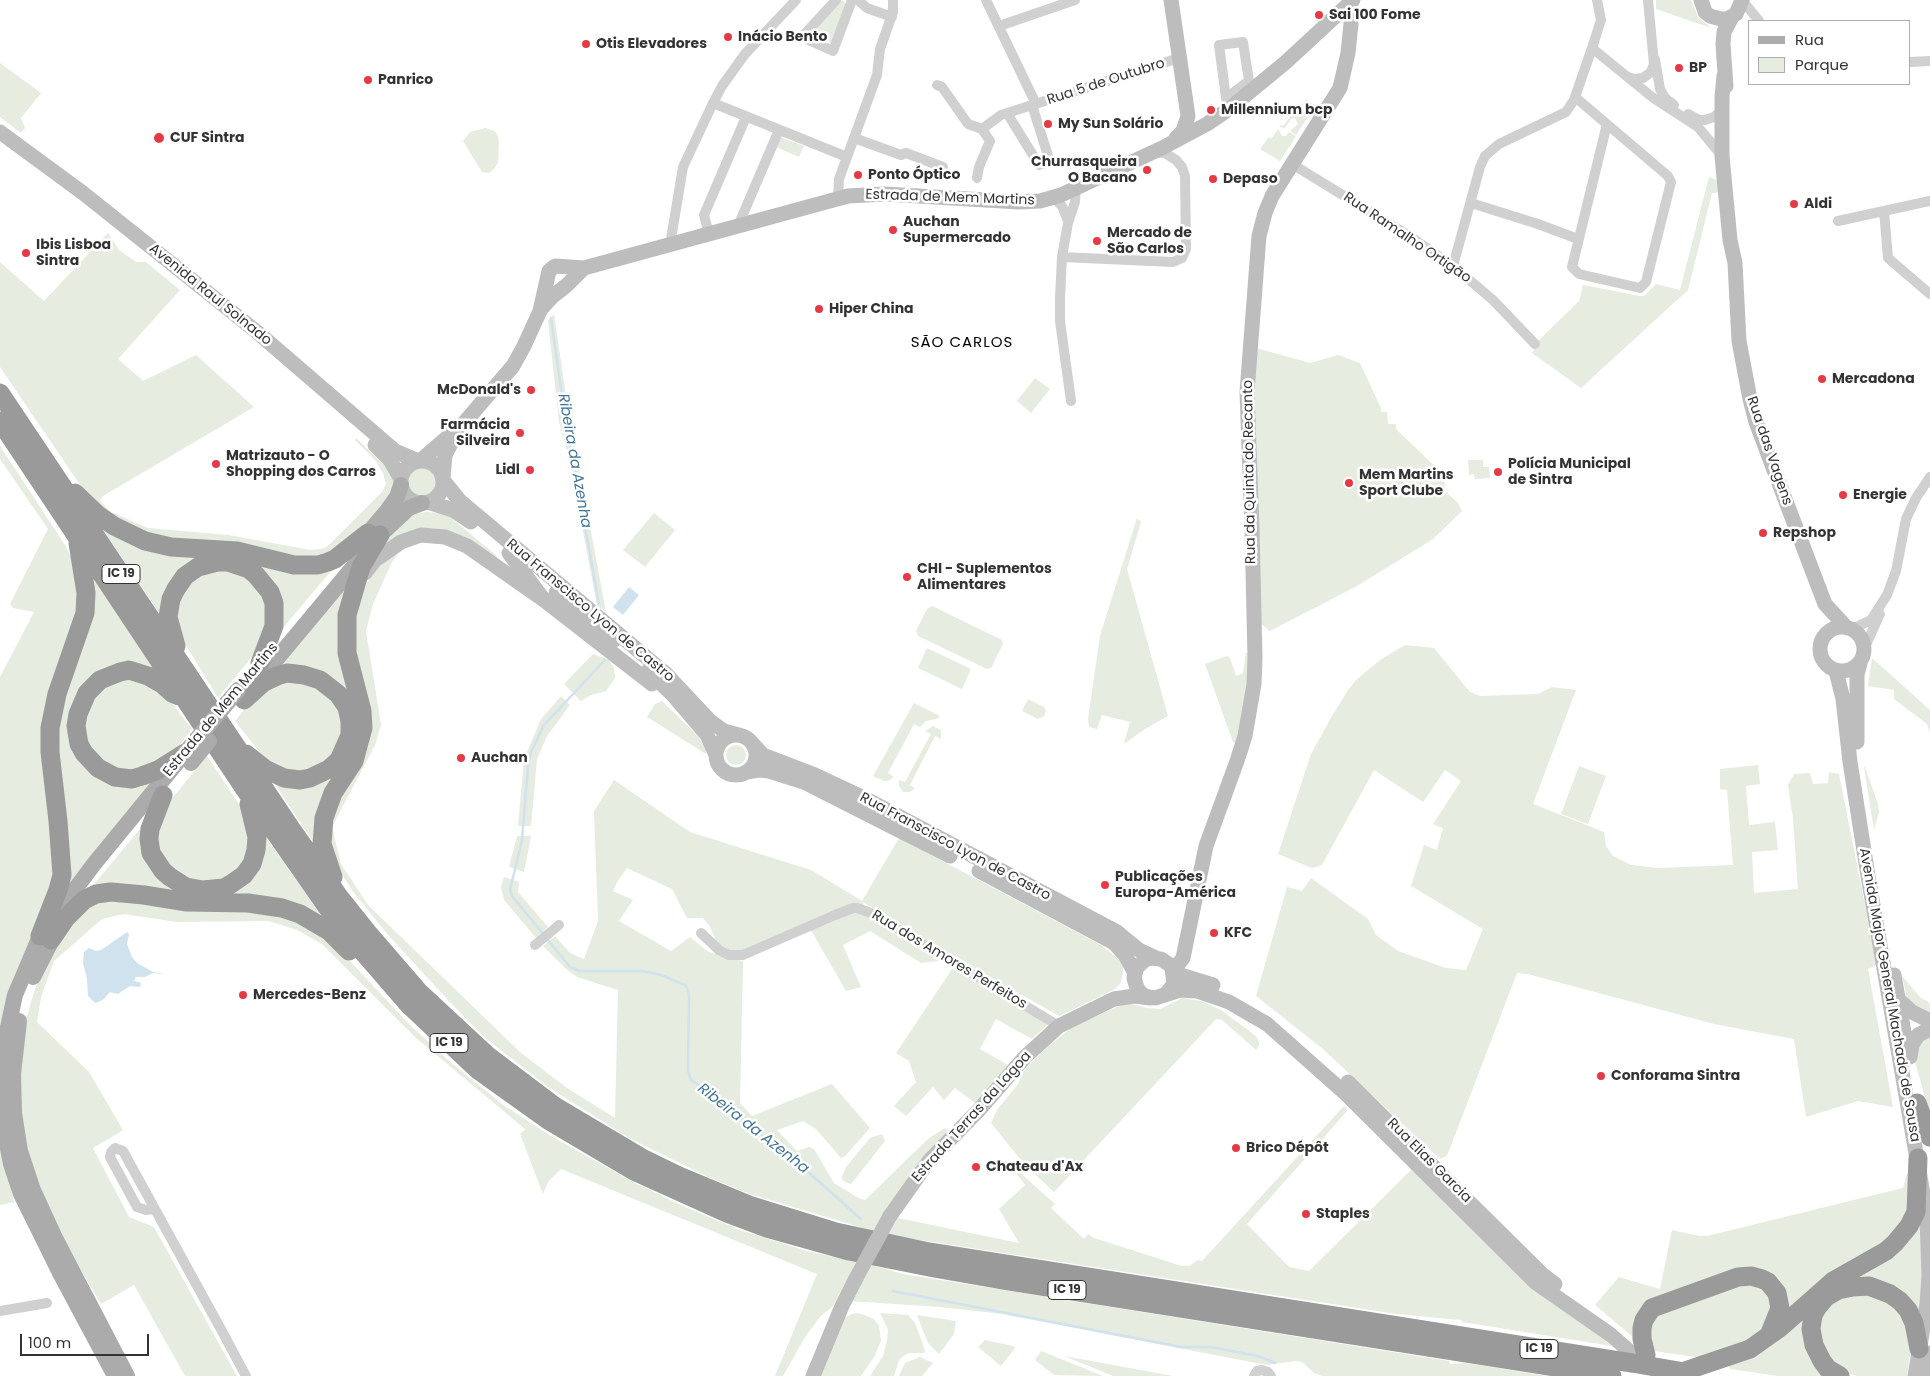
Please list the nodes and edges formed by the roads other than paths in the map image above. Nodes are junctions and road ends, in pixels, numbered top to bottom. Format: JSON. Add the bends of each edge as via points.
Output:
{"nodes":[{"id":1,"x":796,"y":0,"type":"edge"},
{"id":2,"x":836,"y":0,"type":"edge"},
{"id":3,"x":852,"y":0,"type":"edge"},
{"id":4,"x":858,"y":0,"type":"edge"},
{"id":5,"x":893,"y":0,"type":"edge"},
{"id":6,"x":986,"y":0,"type":"edge"},
{"id":7,"x":1075,"y":0,"type":"edge"},
{"id":8,"x":1171,"y":0,"type":"edge"},
{"id":9,"x":1597,"y":0,"type":"edge"},
{"id":10,"x":1648,"y":0,"type":"edge"},
{"id":11,"x":1700,"y":0,"type":"edge"},
{"id":12,"x":1347,"y":2,"type":"edge"},
{"id":13,"x":1738,"y":8,"type":"edge"},
{"id":14,"x":1710,"y":16,"type":"junction"},
{"id":15,"x":892,"y":17,"type":"junction"},
{"id":16,"x":1757,"y":19,"type":"edge"},
{"id":17,"x":999,"y":26,"type":"junction"},
{"id":18,"x":1318,"y":34,"type":"junction"},
{"id":19,"x":1723,"y":44,"type":"junction"},
{"id":20,"x":1592,"y":48,"type":"junction"},
{"id":21,"x":1348,"y":53,"type":"junction"},
{"id":22,"x":1179,"y":58,"type":"junction"},
{"id":23,"x":1654,"y":59,"type":"junction"},
{"id":24,"x":1930,"y":61,"type":"edge"},
{"id":25,"x":1910,"y":62,"type":"edge"},
{"id":26,"x":1625,"y":75,"type":"junction"},
{"id":27,"x":1724,"y":76,"type":"junction"},
{"id":28,"x":936,"y":85,"type":"dead end"},
{"id":29,"x":1575,"y":97,"type":"junction"},
{"id":30,"x":713,"y":103,"type":"junction"},
{"id":31,"x":1228,"y":103,"type":"junction"},
{"id":32,"x":1034,"y":105,"type":"junction"},
{"id":33,"x":1722,"y":110,"type":"junction"},
{"id":34,"x":1004,"y":114,"type":"junction"},
{"id":35,"x":1188,"y":116,"type":"junction"},
{"id":36,"x":746,"y":117,"type":"junction"},
{"id":37,"x":1207,"y":124,"type":"junction"},
{"id":38,"x":1607,"y":124,"type":"junction"},
{"id":39,"x":982,"y":129,"type":"junction"},
{"id":40,"x":779,"y":130,"type":"junction"},
{"id":41,"x":0,"y":132,"type":"edge"},
{"id":42,"x":854,"y":138,"type":"junction"},
{"id":43,"x":1171,"y":143,"type":"junction"},
{"id":44,"x":0,"y":144,"type":"edge"},
{"id":45,"x":1152,"y":152,"type":"junction"},
{"id":46,"x":847,"y":157,"type":"junction"},
{"id":47,"x":1727,"y":160,"type":"junction"},
{"id":48,"x":1292,"y":164,"type":"junction"},
{"id":49,"x":943,"y":167,"type":"dead end"},
{"id":50,"x":977,"y":178,"type":"dead end"},
{"id":51,"x":1076,"y":188,"type":"junction"},
{"id":52,"x":1053,"y":197,"type":"junction"},
{"id":53,"x":838,"y":198,"type":"junction"},
{"id":54,"x":1930,"y":202,"type":"edge"},
{"id":55,"x":1471,"y":203,"type":"junction"},
{"id":56,"x":1884,"y":211,"type":"junction"},
{"id":57,"x":1838,"y":221,"type":"dead end"},
{"id":58,"x":1068,"y":223,"type":"junction"},
{"id":59,"x":738,"y":226,"type":"junction"},
{"id":60,"x":709,"y":234,"type":"junction"},
{"id":61,"x":1578,"y":239,"type":"junction"},
{"id":62,"x":670,"y":245,"type":"junction"},
{"id":63,"x":1062,"y":257,"type":"junction"},
{"id":64,"x":1453,"y":266,"type":"junction"},
{"id":65,"x":564,"y":267,"type":"junction"},
{"id":66,"x":584,"y":268,"type":"junction"},
{"id":67,"x":548,"y":280,"type":"junction"},
{"id":68,"x":566,"y":286,"type":"junction"},
{"id":69,"x":1930,"y":294,"type":"edge"},
{"id":70,"x":540,"y":311,"type":"junction"},
{"id":71,"x":1535,"y":344,"type":"dead end"},
{"id":72,"x":0,"y":393,"type":"edge"},
{"id":73,"x":1071,"y":402,"type":"dead end"},
{"id":74,"x":0,"y":421,"type":"edge"},
{"id":75,"x":464,"y":423,"type":"junction"},
{"id":76,"x":419,"y":461,"type":"junction"},
{"id":77,"x":1930,"y":477,"type":"edge"},
{"id":78,"x":443,"y":479,"type":"junction"},
{"id":79,"x":401,"y":482,"type":"junction"},
{"id":80,"x":60,"y":484,"type":"junction"},
{"id":81,"x":425,"y":502,"type":"junction"},
{"id":82,"x":374,"y":534,"type":"junction"},
{"id":83,"x":77,"y":537,"type":"junction"},
{"id":84,"x":509,"y":553,"type":"junction"},
{"id":85,"x":350,"y":598,"type":"junction"},
{"id":86,"x":544,"y":600,"type":"junction"},
{"id":87,"x":1825,"y":604,"type":"junction"},
{"id":88,"x":1882,"y":604,"type":"junction"},
{"id":89,"x":1850,"y":628,"type":"junction"},
{"id":90,"x":1826,"y":635,"type":"junction"},
{"id":91,"x":1865,"y":648,"type":"junction"},
{"id":92,"x":260,"y":663,"type":"junction"},
{"id":93,"x":1860,"y":663,"type":"junction"},
{"id":94,"x":181,"y":664,"type":"junction"},
{"id":95,"x":1836,"y":671,"type":"junction"},
{"id":96,"x":241,"y":695,"type":"junction"},
{"id":97,"x":185,"y":699,"type":"junction"},
{"id":98,"x":685,"y":710,"type":"junction"},
{"id":99,"x":746,"y":739,"type":"junction"},
{"id":100,"x":233,"y":743,"type":"junction"},
{"id":101,"x":716,"y":755,"type":"junction"},
{"id":102,"x":188,"y":758,"type":"junction"},
{"id":103,"x":1854,"y":761,"type":"junction"},
{"id":104,"x":746,"y":772,"type":"junction"},
{"id":105,"x":244,"y":788,"type":"junction"},
{"id":106,"x":163,"y":795,"type":"junction"},
{"id":107,"x":340,"y":898,"type":"junction"},
{"id":108,"x":557,"y":927,"type":"dead end"},
{"id":109,"x":701,"y":933,"type":"dead end"},
{"id":110,"x":45,"y":938,"type":"junction"},
{"id":111,"x":535,"y":945,"type":"dead end"},
{"id":112,"x":1184,"y":956,"type":"junction"},
{"id":113,"x":1167,"y":966,"type":"junction"},
{"id":114,"x":1135,"y":974,"type":"junction"},
{"id":115,"x":1199,"y":981,"type":"junction"},
{"id":116,"x":1165,"y":995,"type":"junction"},
{"id":117,"x":1150,"y":998,"type":"junction"},
{"id":118,"x":1114,"y":999,"type":"junction"},
{"id":119,"x":1900,"y":1001,"type":"junction"},
{"id":120,"x":1930,"y":1021,"type":"edge"},
{"id":121,"x":1059,"y":1026,"type":"junction"},
{"id":122,"x":1930,"y":1030,"type":"edge"},
{"id":123,"x":1910,"y":1063,"type":"junction"},
{"id":124,"x":478,"y":1070,"type":"junction"},
{"id":125,"x":1917,"y":1104,"type":"junction"},
{"id":126,"x":1930,"y":1137,"type":"edge"},
{"id":127,"x":1918,"y":1158,"type":"junction"},
{"id":128,"x":1930,"y":1180,"type":"edge"},
{"id":129,"x":154,"y":1209,"type":"junction"},
{"id":130,"x":47,"y":1303,"type":"dead end"},
{"id":131,"x":0,"y":1311,"type":"edge"},
{"id":132,"x":1768,"y":1337,"type":"junction"},
{"id":133,"x":1925,"y":1351,"type":"edge"},
{"id":134,"x":1639,"y":1359,"type":"junction"},
{"id":135,"x":1677,"y":1373,"type":"edge"},
{"id":136,"x":114,"y":1376,"type":"edge"},
{"id":137,"x":127,"y":1376,"type":"edge"},
{"id":138,"x":246,"y":1376,"type":"edge"},
{"id":139,"x":813,"y":1376,"type":"edge"},
{"id":140,"x":1254,"y":1376,"type":"edge"},
{"id":141,"x":1271,"y":1376,"type":"edge"},
{"id":142,"x":1612,"y":1376,"type":"edge"},
{"id":143,"x":1657,"y":1376,"type":"edge"},
{"id":144,"x":1709,"y":1376,"type":"edge"},
{"id":145,"x":1840,"y":1376,"type":"edge"},
{"id":146,"x":1914,"y":1376,"type":"edge"},
{"id":147,"x":1927,"y":1376,"type":"edge"}],
"edges":[{"from":1,"to":30,"type":"street","via":[[745,54]]},
{"from":2,"to":3,"type":"street","via":[[802,37],[834,51]]},
{"from":4,"to":15,"type":"street","via":[[867,8]]},
{"from":5,"to":15,"type":"street"},
{"from":6,"to":17,"type":"street"},
{"from":7,"to":17,"type":"street"},
{"from":8,"to":22,"type":"street"},
{"from":9,"to":20,"type":"street","via":[[1601,20]]},
{"from":10,"to":23,"type":"street"},
{"from":11,"to":14,"type":"street"},
{"from":12,"to":18,"type":"street","name":"Estrada de Mem Martins"},
{"from":12,"to":21,"type":"street","name":"Rua da Quinta do Recanto","via":[[1351,24]]},
{"from":13,"to":14,"type":"street","via":[[1721,20]]},
{"from":13,"to":16,"type":"street"},
{"from":13,"to":16,"type":"street"},
{"from":13,"to":19,"type":"street","via":[[1724,32]]},
{"from":14,"to":19,"type":"street","via":[[1717,24]]},
{"from":15,"to":42,"type":"street","via":[[880,49],[877,75]]},
{"from":17,"to":32,"type":"street"},
{"from":18,"to":21,"type":"street","via":[[1332,28],[1340,31],[1348,42]]},
{"from":18,"to":31,"type":"street","name":"Estrada de Mem Martins"},
{"from":19,"to":27,"type":"street"},
{"from":20,"to":26,"type":"street"},
{"from":20,"to":29,"type":"street"},
{"from":21,"to":48,"type":"street","name":"Rua da Quinta do Recanto","via":[[1336,96]]},
{"from":22,"to":32,"type":"street","name":"Rua 5 de Outubro"},
{"from":22,"to":35,"type":"street"},
{"from":23,"to":26,"type":"street","via":[[1653,68],[1647,76],[1639,79]]},
{"from":23,"to":33,"type":"street","via":[[1660,89],[1674,105],[1699,120],[1710,119]]},
{"from":24,"to":25,"type":"street"},
{"from":26,"to":47,"type":"street","via":[[1698,127]]},
{"from":27,"to":33,"type":"street"},
{"from":27,"to":47,"type":"street","via":[[1728,99]]},
{"from":28,"to":39,"type":"street","via":[[942,87],[968,124]]},
{"from":29,"to":38,"type":"street"},
{"from":29,"to":55,"type":"street","via":[[1562,115],[1489,152],[1481,164]]},
{"from":30,"to":36,"type":"street"},
{"from":30,"to":62,"type":"street","via":[[683,167]]},
{"from":31,"to":31,"type":"street","via":[[1219,45],[1243,42],[1249,81]]},
{"from":31,"to":37,"type":"street","name":"Estrada de Mem Martins"},
{"from":32,"to":34,"type":"street","name":"Rua 5 de Outubro"},
{"from":32,"to":34,"type":"street","name":"Rua 5 de Outubro","via":[[1050,162],[1039,165]]},
{"from":33,"to":47,"type":"street"},
{"from":34,"to":39,"type":"street"},
{"from":35,"to":37,"type":"street","via":[[1194,123]]},
{"from":35,"to":43,"type":"street","via":[[1183,131]]},
{"from":36,"to":40,"type":"street"},
{"from":36,"to":60,"type":"street","via":[[704,215]]},
{"from":37,"to":43,"type":"street","name":"Estrada de Mem Martins"},
{"from":38,"to":61,"type":"street"},
{"from":38,"to":61,"type":"street","via":[[1671,182],[1644,286],[1635,288],[1575,271],[1572,263]]},
{"from":39,"to":50,"type":"street","via":[[990,141]]},
{"from":40,"to":46,"type":"street"},
{"from":40,"to":59,"type":"street"},
{"from":41,"to":76,"type":"street","name":"Avenida Raul Solnado","via":[[174,266],[340,401],[396,451]]},
{"from":42,"to":46,"type":"street"},
{"from":42,"to":49,"type":"street"},
{"from":43,"to":45,"type":"street","name":"Estrada de Mem Martins"},
{"from":44,"to":79,"type":"street","name":"Avenida Raul Solnado","via":[[78,200],[235,325],[375,445],[390,460]]},
{"from":45,"to":51,"type":"street","name":"Estrada de Mem Martins"},
{"from":45,"to":63,"type":"street","via":[[1165,153],[1176,160],[1185,176],[1186,249],[1182,258],[1173,262]]},
{"from":46,"to":53,"type":"street","via":[[839,179]]},
{"from":47,"to":87,"type":"street","name":"Rua das Vagens","via":[[1730,240],[1735,263],[1740,342],[1756,422]]},
{"from":48,"to":64,"type":"street","name":"Rua Ramalho Ortigão"},
{"from":48,"to":112,"type":"street","name":"Rua da Quinta do Recanto","via":[[1272,196],[1262,224],[1250,348],[1246,416],[1255,658],[1250,710],[1237,762],[1206,846]]},
{"from":51,"to":52,"type":"street","name":"Estrada de Mem Martins"},
{"from":51,"to":58,"type":"street"},
{"from":52,"to":53,"type":"street","name":"Estrada de Mem Martins","via":[[1019,202],[884,194]]},
{"from":52,"to":58,"type":"street","via":[[1062,206]]},
{"from":53,"to":59,"type":"street","name":"Estrada de Mem Martins"},
{"from":54,"to":56,"type":"street"},
{"from":55,"to":61,"type":"street"},
{"from":55,"to":64,"type":"street"},
{"from":56,"to":57,"type":"street"},
{"from":56,"to":69,"type":"street","via":[[1888,258]]},
{"from":58,"to":63,"type":"street"},
{"from":59,"to":60,"type":"street","name":"Estrada de Mem Martins"},
{"from":60,"to":62,"type":"street","name":"Estrada de Mem Martins"},
{"from":62,"to":66,"type":"street","name":"Estrada de Mem Martins"},
{"from":63,"to":73,"type":"street","via":[[1060,321]]},
{"from":64,"to":71,"type":"street","name":"Rua Ramalho Ortigão","via":[[1493,300]]},
{"from":65,"to":66,"type":"street","name":"Estrada de Mem Martins"},
{"from":65,"to":67,"type":"street","via":[[551,268]]},
{"from":65,"to":68,"type":"street","via":[[570,275]]},
{"from":66,"to":68,"type":"street"},
{"from":67,"to":68,"type":"street","via":[[554,288]]},
{"from":67,"to":70,"type":"street"},
{"from":68,"to":70,"type":"street"},
{"from":70,"to":75,"type":"street","via":[[513,366]]},
{"from":72,"to":80,"type":"highway","number":"IC 19"},
{"from":74,"to":83,"type":"highway","number":"IC 19"},
{"from":75,"to":76,"type":"street"},
{"from":75,"to":78,"type":"street","via":[[445,455]]},
{"from":76,"to":78,"type":"street","via":[[436,466]]},
{"from":76,"to":79,"type":"street","via":[[407,467]]},
{"from":77,"to":88,"type":"street","via":[[1906,519],[1896,571]]},
{"from":78,"to":81,"type":"street","via":[[442,490]]},
{"from":78,"to":99,"type":"street","name":"Rua Franscisco Lyon de Castro","via":[[460,502],[665,672],[710,721],[724,731]]},
{"from":79,"to":81,"type":"street","via":[[403,491],[411,500]]},
{"from":79,"to":82,"type":"main road","name":"Estrada de Mem Martins","via":[[397,497]]},
{"from":80,"to":82,"type":"highway","via":[[114,526],[145,541],[171,547],[237,551],[305,566],[335,558]]},
{"from":80,"to":94,"type":"highway","number":"IC 19"},
{"from":81,"to":82,"type":"main road","name":"Estrada de Mem Martins","via":[[409,508]]},
{"from":81,"to":84,"type":"street","name":"Rua Franscisco Lyon de Castro","via":[[461,514]]},
{"from":82,"to":85,"type":"highway"},
{"from":82,"to":92,"type":"main road","name":"Estrada de Mem Martins"},
{"from":82,"to":96,"type":"main road","name":"Estrada de Mem Martins","via":[[262,674]]},
{"from":83,"to":97,"type":"highway","number":"IC 19"},
{"from":83,"to":110,"type":"highway","via":[[86,593],[85,613],[57,694],[50,728],[62,875]]},
{"from":84,"to":86,"type":"street"},
{"from":84,"to":98,"type":"street","name":"Rua Franscisco Lyon de Castro","via":[[646,669]]},
{"from":85,"to":86,"type":"street","via":[[375,560],[411,537],[427,535],[445,537],[467,546]]},
{"from":85,"to":107,"type":"highway","via":[[346,642],[364,728],[354,762],[329,801],[322,831],[322,844]]},
{"from":86,"to":98,"type":"street"},
{"from":87,"to":89,"type":"street","name":"Rua das Vagens"},
{"from":87,"to":90,"type":"street","name":"Rua das Vagens"},
{"from":88,"to":89,"type":"street","via":[[1872,620]]},
{"from":88,"to":91,"type":"street"},
{"from":89,"to":90,"type":"street","via":[[1832,630]]},
{"from":89,"to":91,"type":"street","via":[[1860,635]]},
{"from":90,"to":95,"type":"street","via":[[1820,653],[1828,666]]},
{"from":91,"to":93,"type":"street"},
{"from":92,"to":94,"type":"highway","via":[[274,626],[270,592],[249,569],[216,562],[198,566],[185,576],[171,599],[170,628]]},
{"from":92,"to":96,"type":"main road","name":"Estrada de Mem Martins"},
{"from":93,"to":95,"type":"street","via":[[1850,670]]},
{"from":93,"to":103,"type":"street"},
{"from":94,"to":100,"type":"highway","number":"IC 19"},
{"from":95,"to":103,"type":"street"},
{"from":96,"to":100,"type":"highway","via":[[277,676],[296,674],[312,677],[327,684],[343,700],[350,721],[350,735],[335,765],[321,774],[300,780],[273,774]]},
{"from":96,"to":102,"type":"main road","name":"Estrada de Mem Martins","bridge":true},
{"from":97,"to":102,"type":"highway","via":[[148,676],[129,670],[120,672],[100,680],[88,693],[76,726],[84,753],[98,768],[115,777],[132,779]]},
{"from":97,"to":105,"type":"highway","number":"IC 19"},
{"from":98,"to":101,"type":"street","name":"Rua Franscisco Lyon de Castro","via":[[711,741]]},
{"from":99,"to":101,"type":"street","via":[[734,735],[723,740]]},
{"from":99,"to":104,"type":"street","via":[[756,759]]},
{"from":99,"to":113,"type":"street","name":"Rua Franscisco Lyon de Castro","via":[[763,755],[862,797],[1117,932],[1139,950]]},
{"from":100,"to":107,"type":"highway","number":"IC 19"},
{"from":101,"to":104,"type":"street","via":[[724,771],[734,775]]},
{"from":102,"to":106,"type":"main road","name":"Estrada de Mem Martins"},
{"from":102,"to":110,"type":"main road","name":"Estrada de Mem Martins","via":[[89,870]]},
{"from":103,"to":119,"type":"street","name":"Avenida Major General Machado de Sousa"},
{"from":103,"to":127,"type":"street","name":"Avenida Major General Machado de Sousa","via":[[1901,1072]]},
{"from":104,"to":114,"type":"street","name":"Rua Franscisco Lyon de Castro","via":[[759,770],[786,775],[857,807],[1114,943],[1126,955]]},
{"from":105,"to":106,"type":"highway","via":[[257,837],[254,858],[238,880],[215,889],[186,886],[170,878],[156,861],[149,839]]},
{"from":105,"to":124,"type":"highway","number":"IC 19","via":[[363,952],[408,1004]]},
{"from":106,"to":110,"type":"main road","name":"Estrada de Mem Martins"},
{"from":107,"to":134,"type":"highway","number":"IC 19","via":[[419,992],[512,1075],[556,1107],[642,1158],[749,1205],[836,1232],[929,1252]]},
{"from":108,"to":111,"type":"street"},
{"from":109,"to":121,"type":"street","name":"Rua dos Amores Perfeitos","via":[[729,955],[743,954],[857,908],[871,913]]},
{"from":110,"to":124,"type":"highway","via":[[89,897],[104,893],[198,903],[248,902],[282,908],[330,931],[410,1014],[442,1044]]},
{"from":110,"to":136,"type":"main road","via":[[15,995],[5,1032],[0,1085],[4,1127],[11,1164],[24,1200]]},
{"from":110,"to":137,"type":"main road","via":[[18,1025],[13,1074],[16,1130],[32,1190]]},
{"from":112,"to":113,"type":"street"},
{"from":112,"to":115,"type":"street","via":[[1189,974]]},
{"from":113,"to":114,"type":"street","via":[[1150,958],[1141,963]]},
{"from":113,"to":115,"type":"street","name":"Rua Elias Garcia"},
{"from":113,"to":116,"type":"street","via":[[1174,984]]},
{"from":114,"to":117,"type":"street","via":[[1137,988]]},
{"from":114,"to":118,"type":"street","name":"Estrada Terras da Lagoa","via":[[1128,988]]},
{"from":115,"to":134,"type":"street","name":"Rua Elias Garcia","via":[[1240,996],[1283,1024],[1361,1093],[1543,1275],[1615,1328]]},
{"from":116,"to":117,"type":"street"},
{"from":116,"to":143,"type":"street","name":"Rua Elias Garcia","via":[[1180,990],[1197,991],[1229,1002],[1267,1024],[1346,1094],[1535,1282],[1610,1334]]},
{"from":117,"to":118,"type":"street","name":"Estrada Terras da Lagoa"},
{"from":118,"to":121,"type":"street","name":"Estrada Terras da Lagoa"},
{"from":119,"to":120,"type":"street"},
{"from":119,"to":123,"type":"street","name":"Avenida Major General Machado de Sousa"},
{"from":121,"to":139,"type":"street","name":"Estrada Terras da Lagoa","bridge":true,"via":[[1025,1057],[929,1161],[890,1216],[855,1280]]},
{"from":122,"to":123,"type":"street","via":[[1918,1035],[1912,1045]]},
{"from":123,"to":125,"type":"street","name":"Avenida Major General Machado de Sousa"},
{"from":124,"to":142,"type":"highway","number":"IC 19","via":[[548,1120],[634,1171],[692,1199],[812,1242],[980,1276]]},
{"from":125,"to":126,"type":"highway"},
{"from":125,"to":128,"type":"street","name":"Avenida Major General Machado de Sousa"},
{"from":127,"to":132,"type":"highway","via":[[1916,1212],[1902,1236],[1886,1251],[1833,1281]]},
{"from":127,"to":133,"type":"street","name":"Avenida Major General Machado de Sousa","via":[[1927,1217],[1929,1276]]},
{"from":129,"to":129,"type":"street","via":[[137,1207],[110,1157],[115,1148],[123,1151]]},
{"from":129,"to":138,"type":"street"},
{"from":130,"to":131,"type":"street"},
{"from":132,"to":134,"type":"highway","via":[[1779,1314],[1780,1298],[1768,1282],[1745,1276],[1652,1308],[1644,1320]]},
{"from":132,"to":135,"type":"highway","via":[[1738,1354]]},
{"from":133,"to":145,"type":"highway","via":[[1908,1310],[1895,1297],[1869,1286],[1838,1290],[1817,1308],[1811,1329],[1822,1361]]},
{"from":133,"to":146,"type":"street","name":"Avenida Major General Machado de Sousa"},
{"from":133,"to":147,"type":"street","name":"Avenida Major General Machado de Sousa"},
{"from":134,"to":135,"type":"highway","number":"IC 19","bridge":true},
{"from":135,"to":144,"type":"highway","number":"IC 19"},
{"from":140,"to":141,"type":"street","via":[[1262,1370]]}]}
